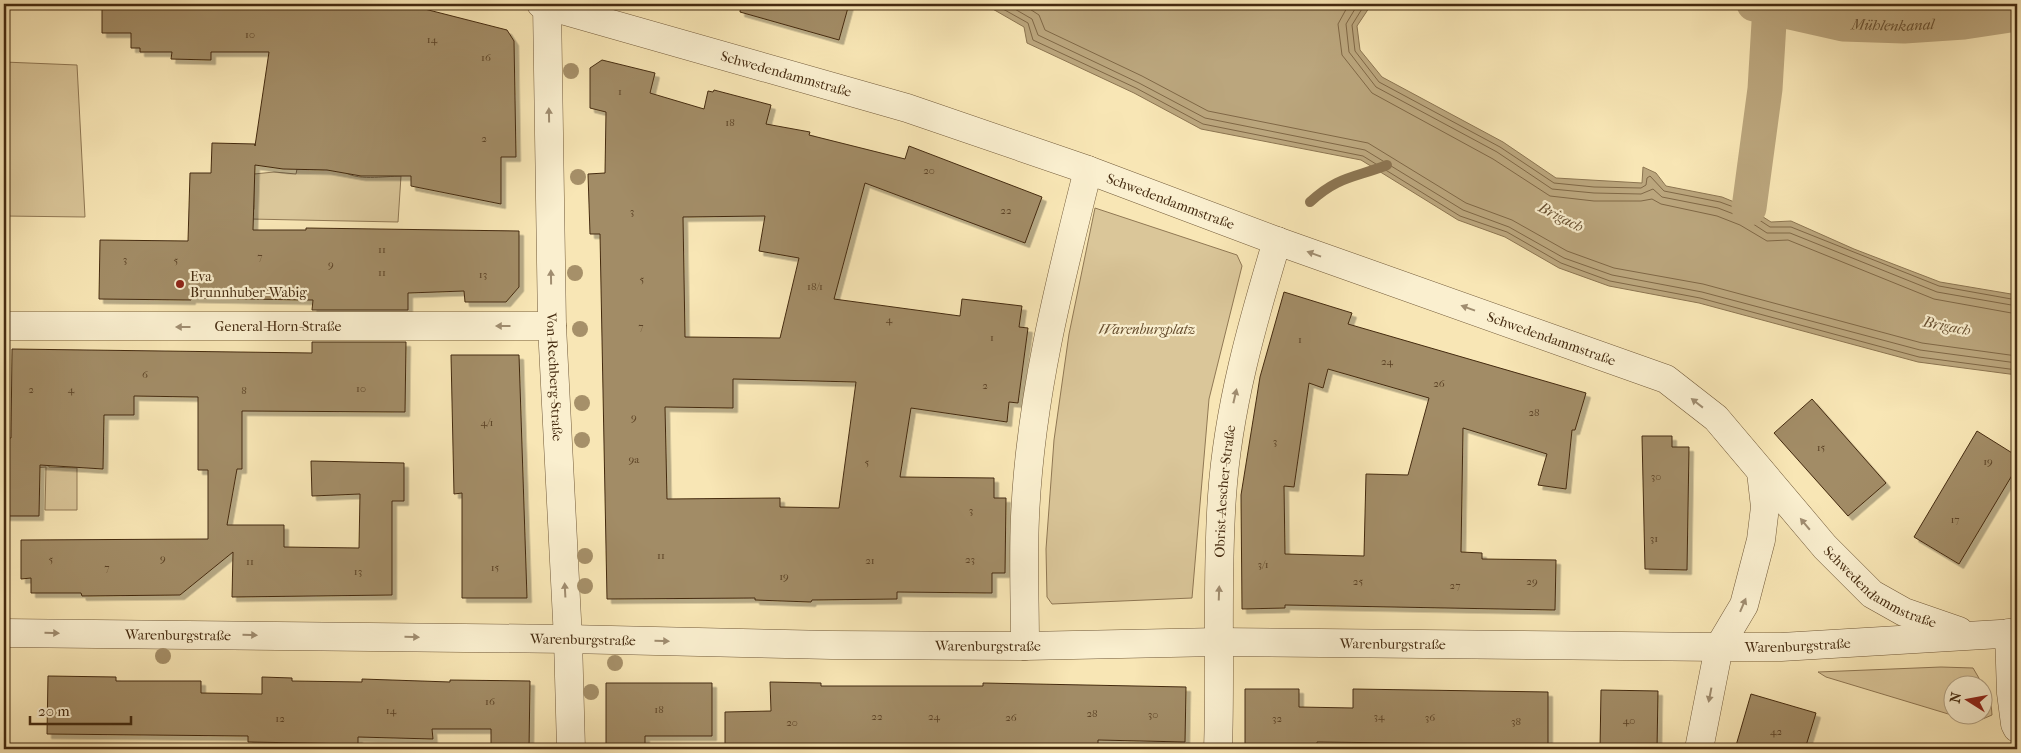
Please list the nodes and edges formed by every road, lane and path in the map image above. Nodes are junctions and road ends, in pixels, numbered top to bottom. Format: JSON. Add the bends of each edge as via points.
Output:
{"nodes":[{"id":1,"x":544,"y":5,"type":"edge"},
{"id":2,"x":1088,"y":170,"type":"junction"},
{"id":3,"x":1278,"y":241,"type":"junction"},
{"id":4,"x":4,"y":326,"type":"edge"},
{"id":5,"x":552,"y":326,"type":"junction"},
{"id":6,"x":1761,"y":472,"type":"junction"},
{"id":7,"x":4,"y":633,"type":"edge"},
{"id":8,"x":2013,"y":633,"type":"edge"},
{"id":9,"x":1972,"y":636,"type":"junction"},
{"id":10,"x":568,"y":639,"type":"junction"},
{"id":11,"x":1218,"y":642,"type":"junction"},
{"id":12,"x":1025,"y":646,"type":"junction"},
{"id":13,"x":1719,"y":647,"type":"junction"},
{"id":14,"x":2017,"y":728,"type":"edge"},
{"id":15,"x":571,"y":749,"type":"edge"},
{"id":16,"x":1218,"y":749,"type":"edge"},
{"id":17,"x":1699,"y":749,"type":"edge"}],
"edges":[{"from":1,"to":2,"type":"street","name":"Schwedendammstraße","via":[[907,108]]},
{"from":5,"to":1,"type":"street","name":"Von-Rechberg-Straße","one_way":true},
{"from":2,"to":3,"type":"street","name":"Schwedendammstraße"},
{"from":2,"to":12,"type":"street","via":[[1057,290],[1037,404],[1025,516]]},
{"from":6,"to":3,"type":"street","name":"Schwedendammstraße","one_way":true,"via":[[1716,418],[1666,379]]},
{"from":11,"to":3,"type":"street","name":"Obrist-Aescher-Straße","one_way":true,"via":[[1222,495],[1233,407],[1251,328]]},
{"from":5,"to":4,"type":"street","name":"General-Horn-Straße","one_way":true},
{"from":10,"to":5,"type":"street","name":"Von-Rechberg-Straße","one_way":true},
{"from":9,"to":6,"type":"street","name":"Schwedendammstraße","one_way":true,"via":[[1904,612],[1872,594],[1825,547]]},
{"from":13,"to":6,"type":"street","one_way":true,"via":[[1744,605],[1761,540],[1764,507]]},
{"from":7,"to":10,"type":"street","name":"Warenburgstraße","one_way":true},
{"from":8,"to":9,"type":"street","name":"Warenburgstraße"},
{"from":8,"to":14,"type":"street","via":[[2011,693]]},
{"from":9,"to":13,"type":"street","name":"Warenburgstraße","via":[[1781,647]]},
{"from":10,"to":12,"type":"street","name":"Warenburgstraße","one_way":true},
{"from":10,"to":15,"type":"street","name":"Von-Rechberg-Straße"},
{"from":11,"to":12,"type":"street","name":"Warenburgstraße"},
{"from":11,"to":13,"type":"street","name":"Warenburgstraße"},
{"from":11,"to":16,"type":"street","name":"Obrist-Aescher-Straße"},
{"from":13,"to":17,"type":"street","one_way":true}]}
